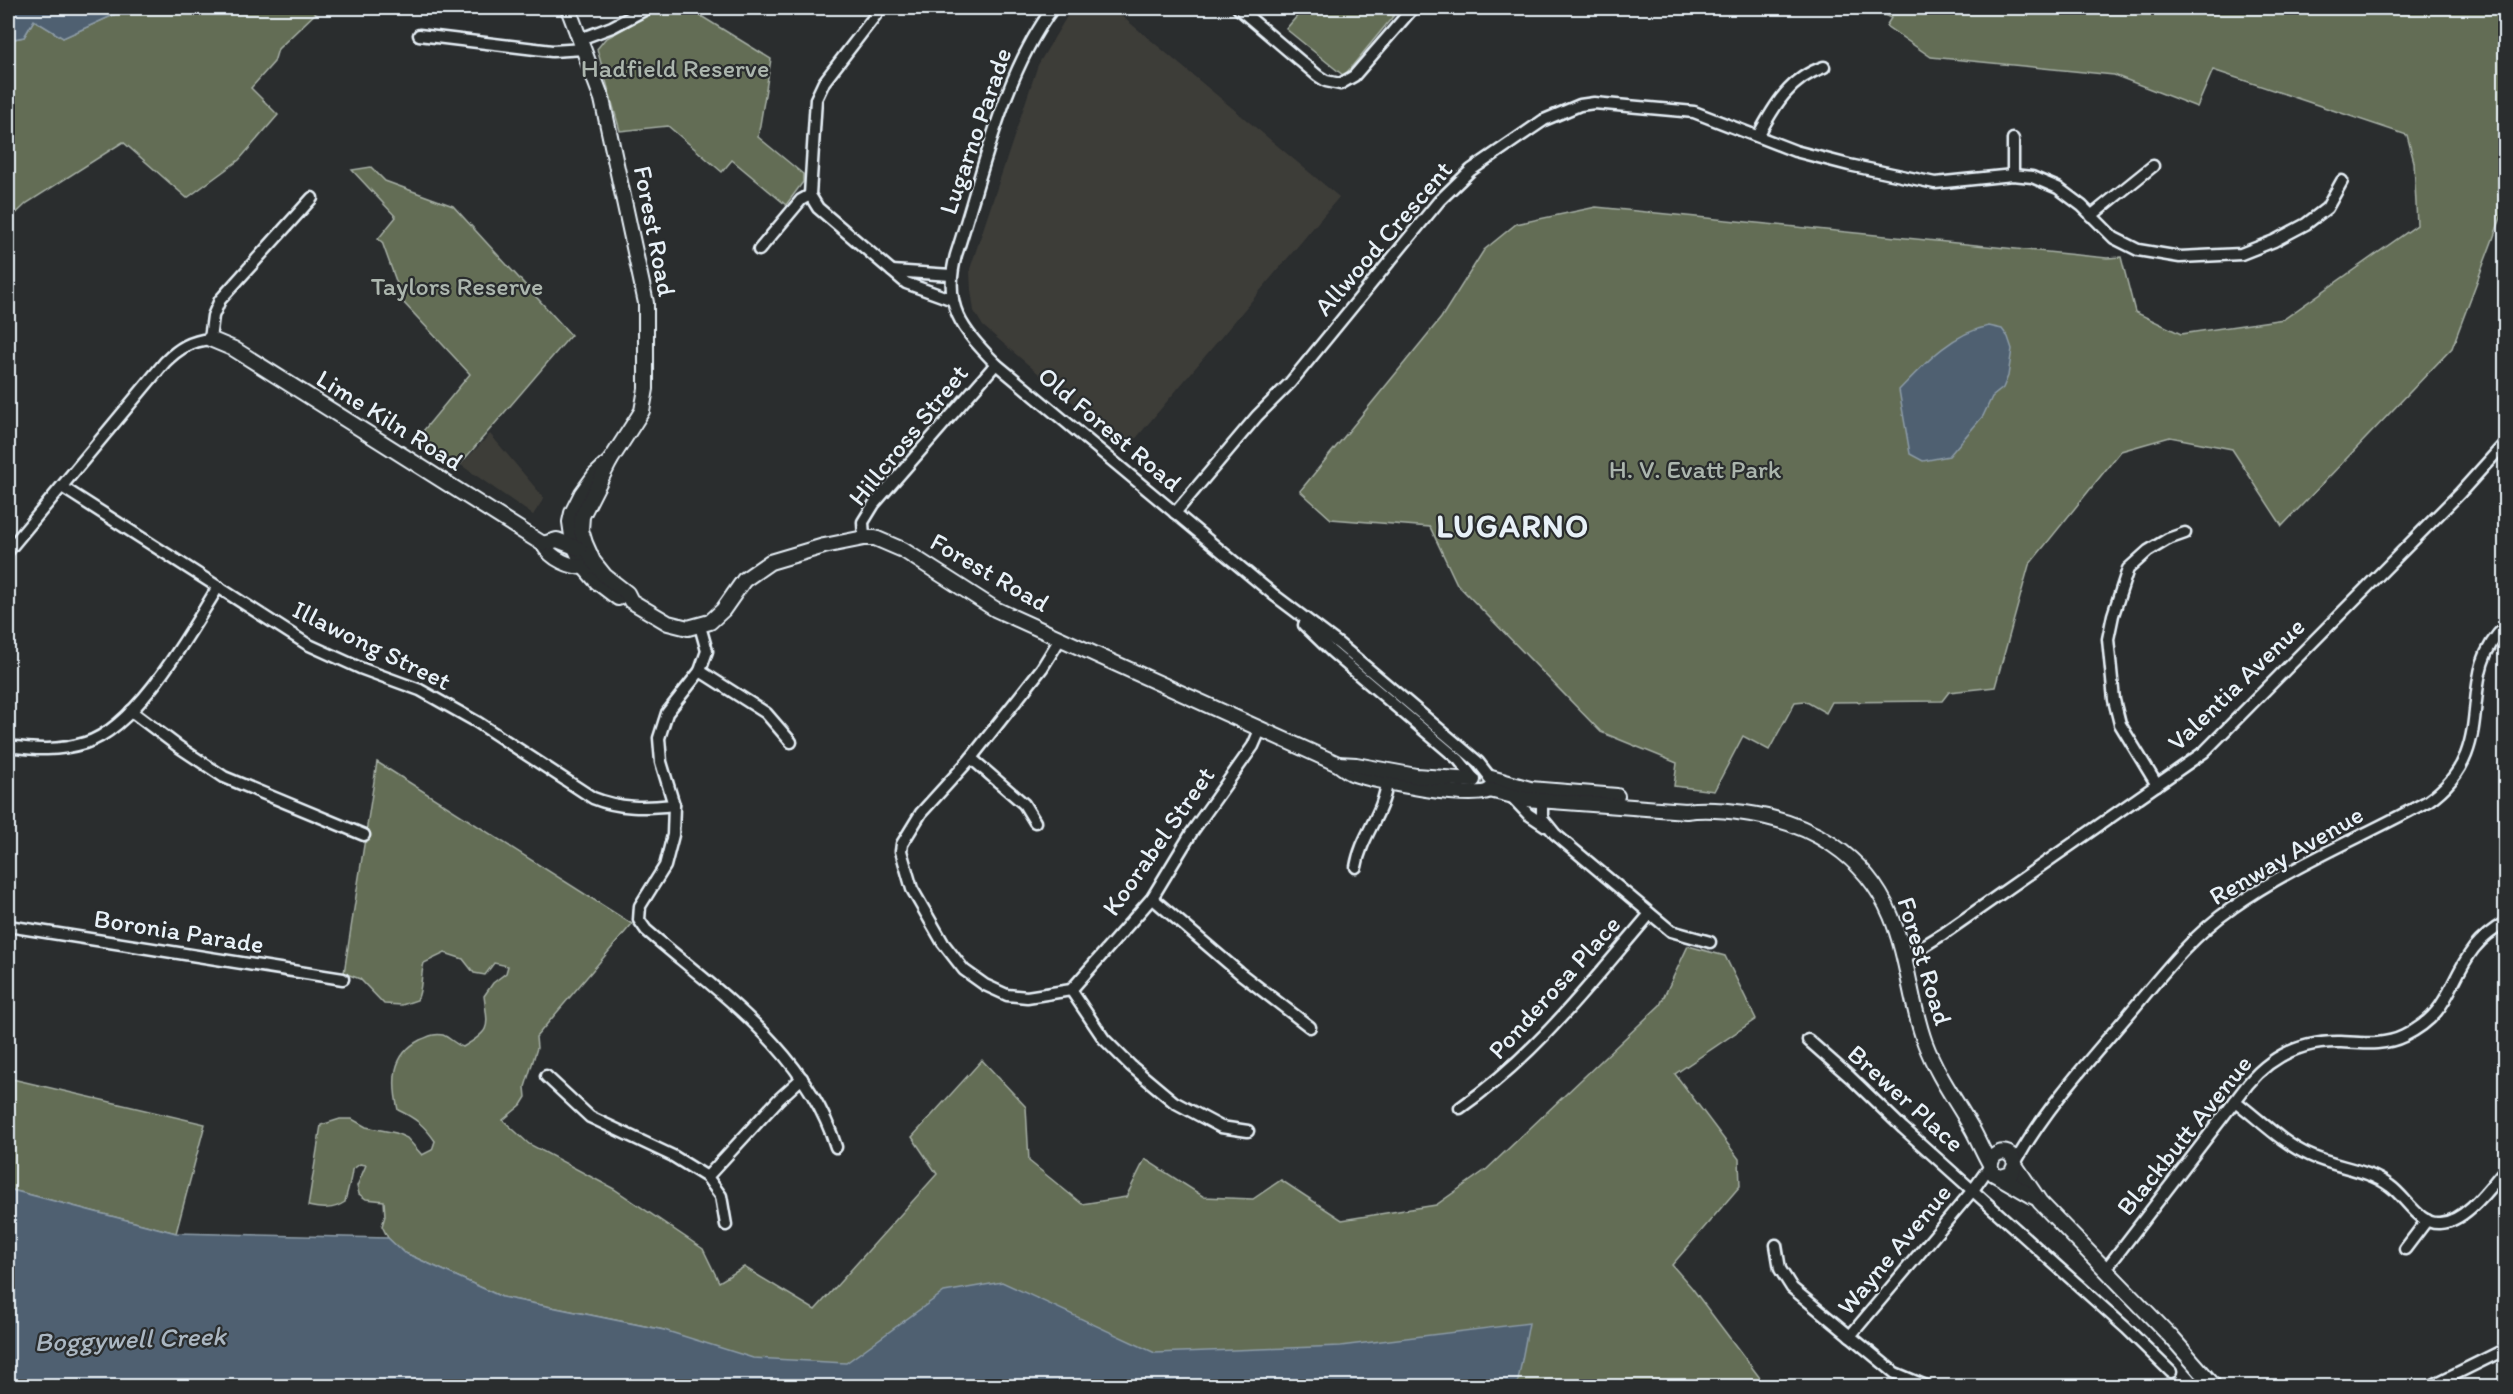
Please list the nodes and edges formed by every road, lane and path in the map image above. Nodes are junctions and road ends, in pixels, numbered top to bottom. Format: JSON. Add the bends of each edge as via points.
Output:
{"nodes":[{"id":1,"x":568,"y":8,"type":"edge"},
{"id":2,"x":648,"y":8,"type":"edge"},
{"id":3,"x":881,"y":8,"type":"edge"},
{"id":4,"x":1053,"y":8,"type":"edge"},
{"id":5,"x":1238,"y":8,"type":"edge"},
{"id":6,"x":1413,"y":8,"type":"edge"},
{"id":7,"x":419,"y":35,"type":"dead end"},
{"id":8,"x":582,"y":44,"type":"junction"},
{"id":9,"x":1824,"y":67,"type":"dead end"},
{"id":10,"x":1758,"y":136,"type":"junction"},
{"id":11,"x":2013,"y":139,"type":"dead end"},
{"id":12,"x":2153,"y":166,"type":"dead end"},
{"id":13,"x":2013,"y":175,"type":"junction"},
{"id":14,"x":2342,"y":181,"type":"dead end"},
{"id":15,"x":810,"y":195,"type":"junction"},
{"id":16,"x":312,"y":198,"type":"dead end"},
{"id":17,"x":2091,"y":216,"type":"junction"},
{"id":18,"x":759,"y":250,"type":"dead end"},
{"id":19,"x":892,"y":271,"type":"junction"},
{"id":20,"x":951,"y":275,"type":"junction"},
{"id":21,"x":953,"y":300,"type":"junction"},
{"id":22,"x":210,"y":339,"type":"junction"},
{"id":23,"x":996,"y":364,"type":"junction"},
{"id":24,"x":2505,"y":442,"type":"edge"},
{"id":25,"x":610,"y":461,"type":"junction"},
{"id":26,"x":62,"y":487,"type":"junction"},
{"id":27,"x":1175,"y":513,"type":"junction"},
{"id":28,"x":2186,"y":533,"type":"dead end"},
{"id":29,"x":864,"y":538,"type":"junction"},
{"id":30,"x":543,"y":544,"type":"junction"},
{"id":31,"x":575,"y":547,"type":"junction"},
{"id":32,"x":8,"y":550,"type":"edge"},
{"id":33,"x":590,"y":562,"type":"junction"},
{"id":34,"x":219,"y":587,"type":"junction"},
{"id":35,"x":1274,"y":595,"type":"junction"},
{"id":36,"x":700,"y":626,"type":"junction"},
{"id":37,"x":2505,"y":626,"type":"edge"},
{"id":38,"x":1060,"y":639,"type":"junction"},
{"id":39,"x":700,"y":671,"type":"junction"},
{"id":40,"x":131,"y":711,"type":"junction"},
{"id":41,"x":1260,"y":729,"type":"junction"},
{"id":42,"x":791,"y":742,"type":"dead end"},
{"id":43,"x":8,"y":746,"type":"edge"},
{"id":44,"x":1454,"y":755,"type":"junction"},
{"id":45,"x":971,"y":758,"type":"junction"},
{"id":46,"x":1338,"y":764,"type":"junction"},
{"id":47,"x":1448,"y":778,"type":"junction"},
{"id":48,"x":1474,"y":779,"type":"junction"},
{"id":49,"x":1387,"y":782,"type":"junction"},
{"id":50,"x":1487,"y":784,"type":"junction"},
{"id":51,"x":2157,"y":785,"type":"junction"},
{"id":52,"x":1542,"y":795,"type":"junction"},
{"id":53,"x":1511,"y":796,"type":"junction"},
{"id":54,"x":674,"y":805,"type":"junction"},
{"id":55,"x":1035,"y":822,"type":"dead end"},
{"id":56,"x":1549,"y":828,"type":"junction"},
{"id":57,"x":364,"y":835,"type":"dead end"},
{"id":58,"x":1356,"y":867,"type":"dead end"},
{"id":59,"x":1152,"y":898,"type":"junction"},
{"id":60,"x":1650,"y":914,"type":"junction"},
{"id":61,"x":2505,"y":922,"type":"edge"},
{"id":62,"x":8,"y":926,"type":"edge"},
{"id":63,"x":1710,"y":942,"type":"dead end"},
{"id":64,"x":1904,"y":958,"type":"junction"},
{"id":65,"x":343,"y":979,"type":"dead end"},
{"id":66,"x":1071,"y":990,"type":"junction"},
{"id":67,"x":1310,"y":1027,"type":"dead end"},
{"id":68,"x":1808,"y":1040,"type":"dead end"},
{"id":69,"x":546,"y":1076,"type":"dead end"},
{"id":70,"x":802,"y":1078,"type":"junction"},
{"id":71,"x":2235,"y":1101,"type":"junction"},
{"id":72,"x":1460,"y":1108,"type":"dead end"},
{"id":73,"x":1971,"y":1126,"type":"junction"},
{"id":74,"x":1248,"y":1131,"type":"dead end"},
{"id":75,"x":836,"y":1147,"type":"dead end"},
{"id":76,"x":2010,"y":1158,"type":"junction"},
{"id":77,"x":2505,"y":1168,"type":"edge"},
{"id":78,"x":1995,"y":1170,"type":"junction"},
{"id":79,"x":707,"y":1177,"type":"junction"},
{"id":80,"x":1973,"y":1190,"type":"junction"},
{"id":81,"x":2040,"y":1202,"type":"junction"},
{"id":82,"x":2427,"y":1220,"type":"junction"},
{"id":83,"x":726,"y":1225,"type":"dead end"},
{"id":84,"x":1776,"y":1245,"type":"dead end"},
{"id":85,"x":2405,"y":1249,"type":"dead end"},
{"id":86,"x":2106,"y":1269,"type":"junction"},
{"id":87,"x":1850,"y":1336,"type":"junction"},
{"id":88,"x":2505,"y":1349,"type":"edge"},
{"id":89,"x":2171,"y":1372,"type":"dead end"},
{"id":90,"x":1926,"y":1386,"type":"edge"},
{"id":91,"x":2214,"y":1386,"type":"edge"},
{"id":92,"x":2431,"y":1386,"type":"edge"}],
"edges":[{"from":1,"to":8,"type":"street","name":"Forest Road"},
{"from":2,"to":8,"type":"street"},
{"from":3,"to":15,"type":"street","via":[[824,82],[816,99]]},
{"from":4,"to":20,"type":"street","name":"Lugarno Parade","via":[[1014,77]]},
{"from":5,"to":6,"type":"street","via":[[1339,89]]},
{"from":7,"to":8,"type":"street","via":[[552,51]]},
{"from":8,"to":25,"type":"street","name":"Forest Road","via":[[607,119],[646,303],[644,405],[637,423]]},
{"from":9,"to":10,"type":"street","via":[[1808,72],[1788,88]]},
{"from":10,"to":13,"type":"street","name":"Allwood Crescent","via":[[1806,154],[1935,183]]},
{"from":10,"to":27,"type":"street","name":"Allwood Crescent","via":[[1694,112],[1594,103],[1544,120],[1471,170],[1439,201],[1290,383]]},
{"from":11,"to":13,"type":"street"},
{"from":12,"to":17,"type":"street"},
{"from":13,"to":17,"type":"street","name":"Allwood Crescent","via":[[2032,177],[2058,188]]},
{"from":14,"to":17,"type":"street","name":"Allwood Crescent","via":[[2327,208],[2306,224],[2241,254],[2180,257],[2138,250],[2114,238]]},
{"from":15,"to":18,"type":"street","via":[[801,200]]},
{"from":15,"to":19,"type":"street","via":[[821,211]]},
{"from":16,"to":22,"type":"street","via":[[220,300]]},
{"from":19,"to":20,"type":"street"},
{"from":19,"to":21,"type":"street","via":[[906,284]]},
{"from":20,"to":21,"type":"street","name":"Old Forest Road"},
{"from":21,"to":23,"type":"street","name":"Old Forest Road","via":[[965,331]]},
{"from":22,"to":26,"type":"street","via":[[189,343],[172,355]]},
{"from":22,"to":30,"type":"street","name":"Lime Kiln Road","via":[[234,349]]},
{"from":23,"to":27,"type":"street","name":"Old Forest Road"},
{"from":23,"to":29,"type":"street","name":"Hillcross Street","via":[[870,508],[863,522]]},
{"from":24,"to":51,"type":"street","name":"Valentia Avenue","via":[[2460,493],[2214,743]]},
{"from":25,"to":31,"type":"street","name":"Forest Road","via":[[595,475],[572,513]]},
{"from":25,"to":33,"type":"street","name":"Forest Road","via":[[582,516],[581,530]]},
{"from":26,"to":32,"type":"street"},
{"from":26,"to":34,"type":"street","name":"Illawong Street"},
{"from":27,"to":35,"type":"street","name":"Old Forest Road"},
{"from":28,"to":51,"type":"street","via":[[2148,551],[2128,569],[2108,639],[2114,700],[2121,724]]},
{"from":29,"to":36,"type":"street","name":"Forest Road","via":[[792,554],[763,566],[744,580],[715,618]]},
{"from":29,"to":38,"type":"street","name":"Forest Road","via":[[895,545],[986,604]]},
{"from":30,"to":31,"type":"street","name":"Lime Kiln Road","via":[[557,540]]},
{"from":30,"to":33,"type":"street","name":"Lime Kiln Road","via":[[547,552],[574,566]]},
{"from":31,"to":33,"type":"street","name":"Forest Road"},
{"from":33,"to":36,"type":"street","name":"Forest Road","via":[[605,588],[622,600],[631,601],[674,626]]},
{"from":34,"to":40,"type":"street","via":[[177,654]]},
{"from":34,"to":54,"type":"street","name":"Illawong Street","via":[[307,644],[420,690],[477,722],[593,798],[636,808]]},
{"from":35,"to":44,"type":"street","name":"Old Forest Road","via":[[1332,652]]},
{"from":35,"to":50,"type":"street","name":"Old Forest Road","via":[[1340,644],[1478,762]]},
{"from":36,"to":39,"type":"street","via":[[707,651]]},
{"from":37,"to":76,"type":"street","name":"Renway Avenue","via":[[2485,654],[2478,678],[2471,742],[2462,765],[2447,785],[2421,805],[2248,896],[2213,922],[2149,990]]},
{"from":38,"to":41,"type":"street","name":"Forest Road"},
{"from":38,"to":45,"type":"street"},
{"from":39,"to":42,"type":"street","via":[[766,714]]},
{"from":39,"to":54,"type":"street","via":[[667,713],[659,738],[661,762]]},
{"from":40,"to":43,"type":"street","via":[[106,734],[86,743],[45,751]]},
{"from":40,"to":57,"type":"street","via":[[224,777]]},
{"from":41,"to":46,"type":"street","name":"Forest Road"},
{"from":41,"to":59,"type":"street","name":"Koorabel Street","via":[[1253,746],[1192,832]]},
{"from":44,"to":47,"type":"street","via":[[1454,767]]},
{"from":44,"to":48,"type":"street","name":"Old Forest Road"},
{"from":45,"to":55,"type":"street","via":[[1024,804]]},
{"from":45,"to":66,"type":"street","via":[[921,813],[902,844],[900,851],[907,876],[944,943],[971,975],[1007,995],[1027,997]]},
{"from":46,"to":47,"type":"street","name":"Forest Road"},
{"from":46,"to":49,"type":"street","name":"Forest Road","via":[[1356,775]]},
{"from":47,"to":48,"type":"street","name":"Forest Road"},
{"from":48,"to":50,"type":"street","via":[[1473,788]]},
{"from":49,"to":50,"type":"street","name":"Forest Road","via":[[1440,790]]},
{"from":49,"to":58,"type":"street","via":[[1383,802],[1361,845]]},
{"from":50,"to":52,"type":"street","name":"Forest Road","via":[[1523,788]]},
{"from":50,"to":53,"type":"street","name":"Forest Road"},
{"from":51,"to":64,"type":"street","name":"Valentia Avenue"},
{"from":52,"to":53,"type":"street","name":"Forest Road"},
{"from":52,"to":56,"type":"street","via":[[1542,818]]},
{"from":52,"to":64,"type":"street","name":"Forest Road","via":[[1687,801],[1704,808],[1785,820],[1812,831],[1838,848],[1865,874],[1891,916]]},
{"from":53,"to":56,"type":"street","name":"Ponderosa Place"},
{"from":54,"to":70,"type":"street","via":[[671,847],[640,906],[641,925],[765,1033]]},
{"from":56,"to":60,"type":"street","name":"Ponderosa Place"},
{"from":59,"to":66,"type":"street","name":"Koorabel Street"},
{"from":59,"to":67,"type":"street"},
{"from":60,"to":63,"type":"street","name":"Ponderosa Place","via":[[1671,932]]},
{"from":60,"to":72,"type":"street","name":"Ponderosa Place","via":[[1538,1044],[1496,1083]]},
{"from":61,"to":71,"type":"street","name":"Blackbutt Avenue","via":[[2474,949],[2441,1007],[2416,1029],[2386,1042],[2326,1042],[2290,1051],[2258,1073]]},
{"from":62,"to":65,"type":"street","name":"Boronia Parade"},
{"from":64,"to":73,"type":"street","name":"Forest Road","via":[[1927,1048]]},
{"from":66,"to":74,"type":"street","via":[[1104,1039],[1174,1102],[1221,1127]]},
{"from":68,"to":80,"type":"street","name":"Brewer Place"},
{"from":69,"to":79,"type":"street","via":[[590,1117],[673,1156]]},
{"from":70,"to":75,"type":"street","via":[[824,1114]]},
{"from":70,"to":79,"type":"street"},
{"from":71,"to":82,"type":"street","via":[[2308,1155],[2388,1184]]},
{"from":71,"to":86,"type":"street","name":"Blackbutt Avenue"},
{"from":73,"to":76,"type":"street","name":"Forest Road"},
{"from":73,"to":78,"type":"street","name":"Forest Road"},
{"from":76,"to":78,"type":"street","via":[[1994,1156]]},
{"from":76,"to":78,"type":"street","via":[[2011,1174]]},
{"from":76,"to":81,"type":"street","name":"Forest Road"},
{"from":77,"to":82,"type":"street","via":[[2477,1202],[2458,1216],[2442,1223]]},
{"from":78,"to":80,"type":"street","name":"Wayne Avenue"},
{"from":78,"to":81,"type":"street","name":"Forest Road"},
{"from":79,"to":83,"type":"street","via":[[722,1196]]},
{"from":80,"to":87,"type":"street","name":"Wayne Avenue"},
{"from":80,"to":89,"type":"street"},
{"from":81,"to":86,"type":"street","name":"Forest Road"},
{"from":82,"to":85,"type":"street"},
{"from":84,"to":87,"type":"street","name":"Wayne Avenue","via":[[1780,1269],[1792,1288]]},
{"from":86,"to":91,"type":"street","name":"Forest Road"},
{"from":87,"to":90,"type":"street","name":"Wayne Avenue","via":[[1894,1373]]},
{"from":88,"to":92,"type":"street"}]}
